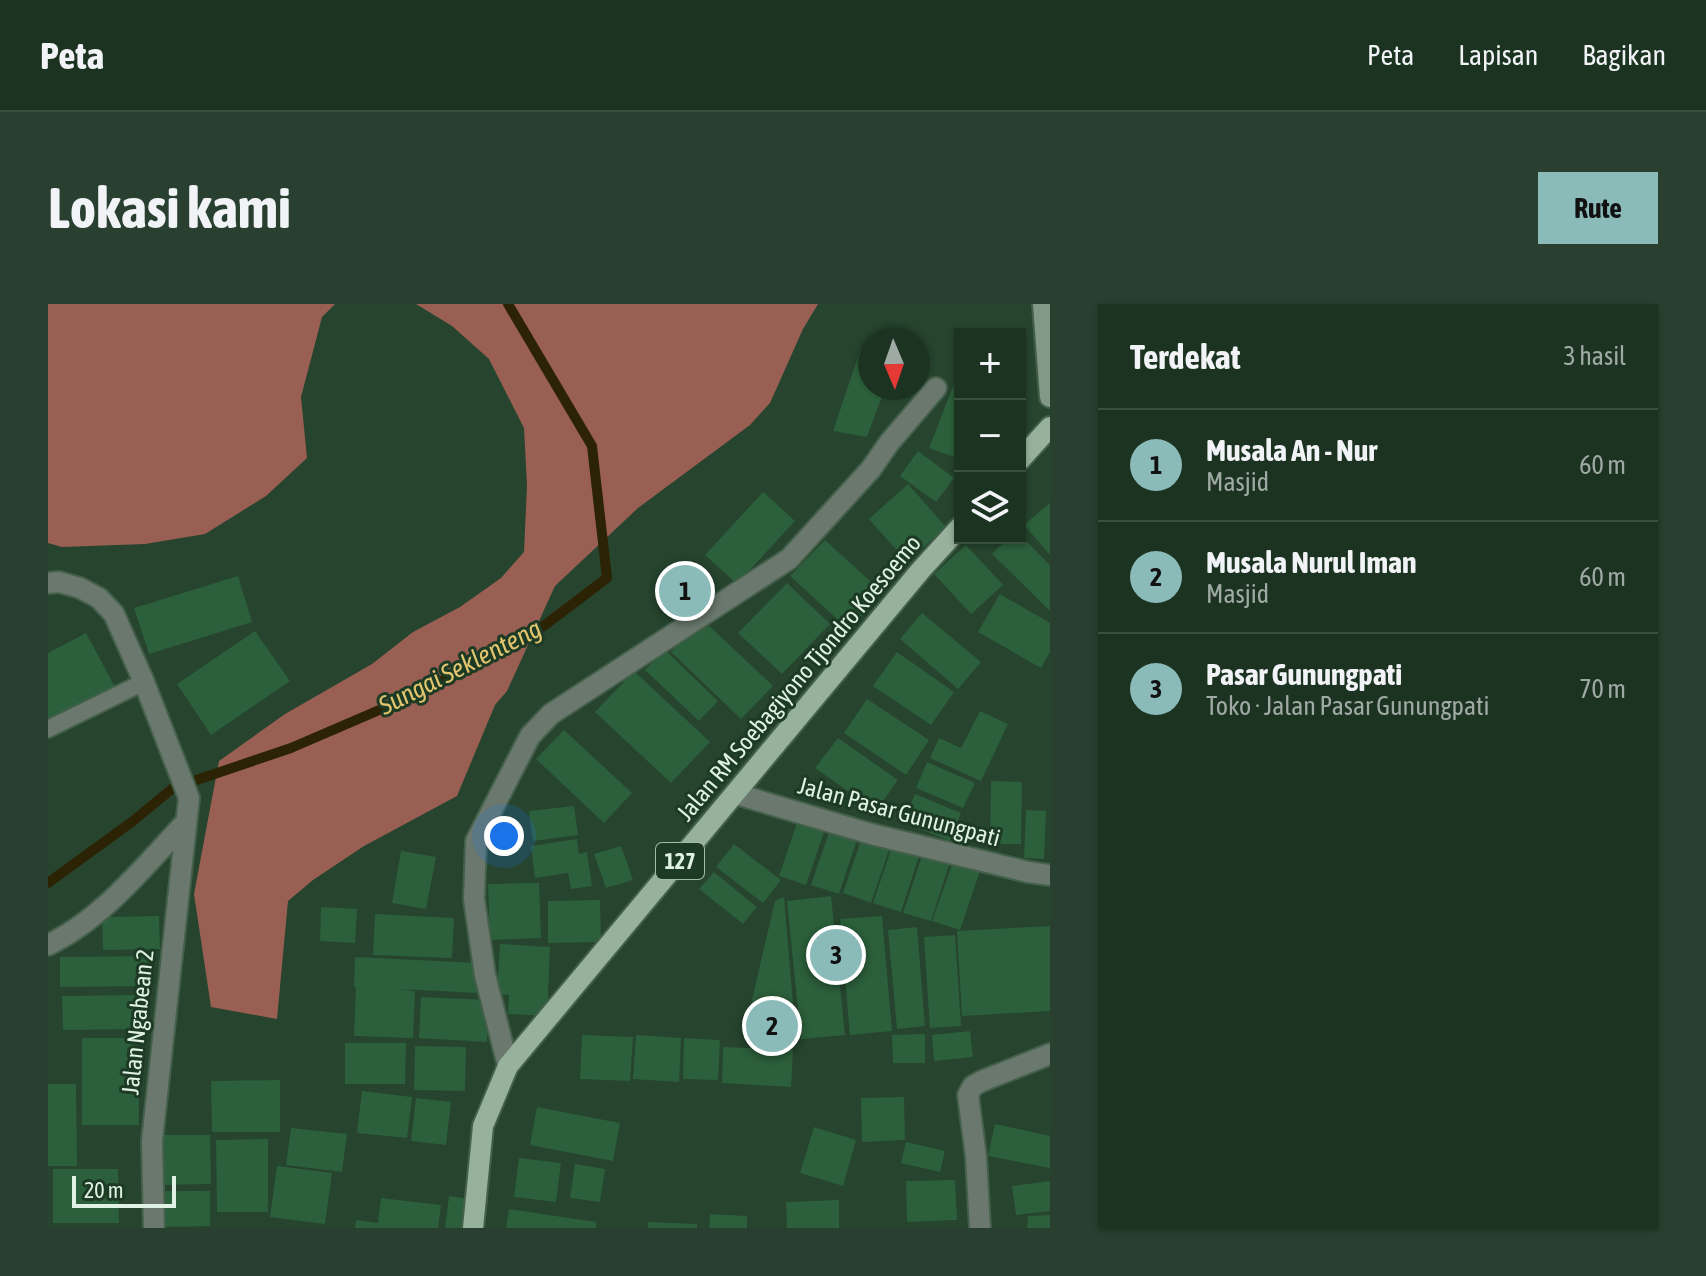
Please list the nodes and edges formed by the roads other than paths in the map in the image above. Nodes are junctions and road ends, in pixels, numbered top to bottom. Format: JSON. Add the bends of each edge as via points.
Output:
{"nodes":[{"id":1,"x":1043,"y":304,"type":"edge"},
{"id":2,"x":936,"y":388,"type":"dead end"},
{"id":3,"x":1050,"y":397,"type":"edge"},
{"id":4,"x":1050,"y":427,"type":"edge"},
{"id":5,"x":1026,"y":453,"type":"edge"},
{"id":6,"x":954,"y":534,"type":"edge"},
{"id":7,"x":48,"y":583,"type":"edge"},
{"id":8,"x":144,"y":682,"type":"junction"},
{"id":9,"x":48,"y":729,"type":"edge"},
{"id":10,"x":736,"y":794,"type":"junction"},
{"id":11,"x":186,"y":822,"type":"junction"},
{"id":12,"x":1050,"y":875,"type":"edge"},
{"id":13,"x":48,"y":945,"type":"edge"},
{"id":14,"x":1050,"y":1054,"type":"edge"},
{"id":15,"x":508,"y":1066,"type":"junction"},
{"id":16,"x":154,"y":1228,"type":"edge"},
{"id":17,"x":473,"y":1228,"type":"edge"},
{"id":18,"x":980,"y":1228,"type":"edge"}],
"edges":[{"from":1,"to":3,"type":"street"},
{"from":2,"to":15,"type":"street","via":[[789,559],[551,714],[530,736],[476,841],[474,899],[482,960]]},
{"from":4,"to":5,"type":"main road"},
{"from":6,"to":10,"type":"main road","name":"Jalan RM Soebagiyono Tjondro Koesoemo","number":"127"},
{"from":7,"to":8,"type":"street","via":[[70,585],[99,598],[114,614]]},
{"from":8,"to":9,"type":"lane"},
{"from":8,"to":11,"type":"street","name":"Jalan Ngabean 2","via":[[189,798]]},
{"from":10,"to":12,"type":"street","name":"Jalan Pasar Gunungpati","via":[[871,834]]},
{"from":10,"to":15,"type":"main road","name":"Jalan RM Soebagiyono Tjondro Koesoemo","number":"127"},
{"from":11,"to":13,"type":"street","via":[[106,905]]},
{"from":11,"to":16,"type":"street","name":"Jalan Ngabean 2","via":[[152,1141]]},
{"from":14,"to":18,"type":"street","via":[[982,1081],[968,1095]]},
{"from":15,"to":17,"type":"main road","name":"Jalan RM Soebagiyono Tjondro Koesoemo","number":"127","via":[[483,1126]]}]}
